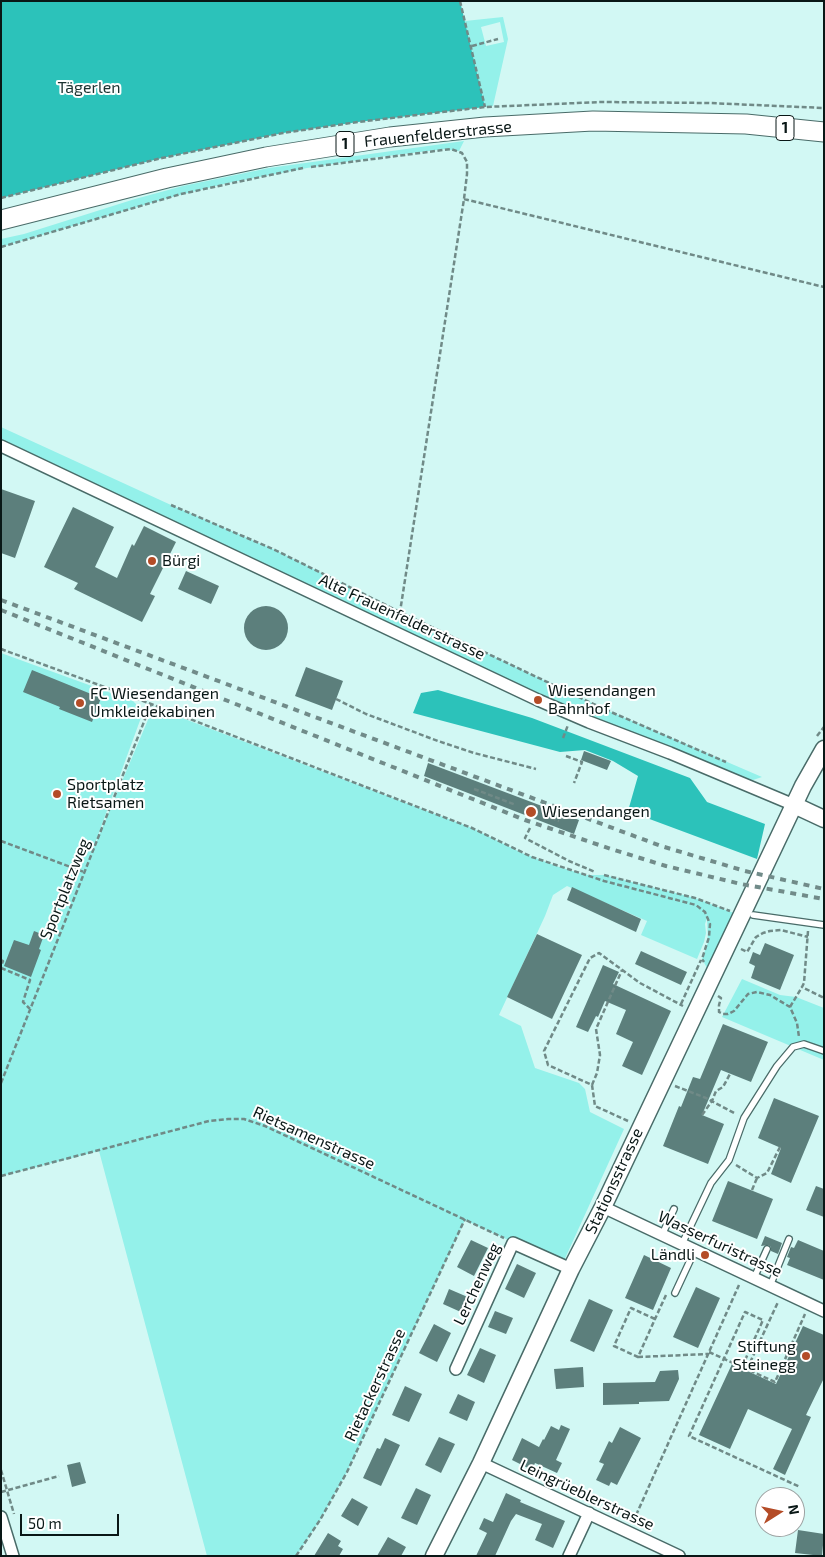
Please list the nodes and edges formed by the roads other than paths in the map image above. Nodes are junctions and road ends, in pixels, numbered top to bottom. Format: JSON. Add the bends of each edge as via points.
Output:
{"nodes":[{"id":1,"x":824,"y":132,"type":"edge"},
{"id":2,"x":1,"y":220,"type":"edge"},
{"id":3,"x":1,"y":446,"type":"edge"},
{"id":4,"x":824,"y":749,"type":"edge"},
{"id":5,"x":794,"y":805,"type":"junction"},
{"id":6,"x":824,"y":819,"type":"edge"},
{"id":7,"x":753,"y":914,"type":"dead end"},
{"id":8,"x":824,"y":925,"type":"edge"},
{"id":9,"x":824,"y":1051,"type":"edge"},
{"id":10,"x":603,"y":1207,"type":"junction"},
{"id":11,"x":674,"y":1209,"type":"dead end"},
{"id":12,"x":662,"y":1235,"type":"junction"},
{"id":13,"x":789,"y":1240,"type":"dead end"},
{"id":14,"x":682,"y":1244,"type":"junction"},
{"id":15,"x":767,"y":1249,"type":"dead end"},
{"id":16,"x":694,"y":1250,"type":"junction"},
{"id":17,"x":571,"y":1270,"type":"junction"},
{"id":18,"x":749,"y":1276,"type":"junction"},
{"id":19,"x":770,"y":1286,"type":"junction"},
{"id":20,"x":675,"y":1293,"type":"dead end"},
{"id":21,"x":823,"y":1309,"type":"edge"},
{"id":22,"x":456,"y":1369,"type":"dead end"},
{"id":23,"x":481,"y":1463,"type":"junction"},
{"id":24,"x":589,"y":1513,"type":"junction"},
{"id":25,"x":1,"y":1517,"type":"edge"},
{"id":26,"x":13,"y":1556,"type":"edge"},
{"id":27,"x":434,"y":1556,"type":"edge"},
{"id":28,"x":569,"y":1556,"type":"edge"},
{"id":29,"x":679,"y":1556,"type":"edge"}],
"edges":[{"from":1,"to":2,"type":"main road","name":"Frauenfelderstrasse","number":"1","via":[[746,124],[593,121],[390,137],[257,158]]},
{"from":3,"to":5,"type":"street","name":"Alte Frauenfelderstrasse","via":[[538,700]]},
{"from":4,"to":5,"type":"main road","name":"Stationsstrasse"},
{"from":5,"to":6,"type":"main road"},
{"from":5,"to":10,"type":"main road","name":"Stationsstrasse"},
{"from":7,"to":8,"type":"lane"},
{"from":9,"to":14,"type":"lane","via":[[804,1044],[793,1047],[777,1066],[744,1118],[729,1160],[711,1184]]},
{"from":10,"to":12,"type":"street","name":"Wasserfuristrasse"},
{"from":10,"to":17,"type":"main road","name":"Stationsstrasse"},
{"from":11,"to":12,"type":"lane"},
{"from":12,"to":14,"type":"street","name":"Wasserfuristrasse"},
{"from":13,"to":19,"type":"lane"},
{"from":14,"to":16,"type":"street","name":"Wasserfuristrasse"},
{"from":15,"to":18,"type":"lane"},
{"from":16,"to":18,"type":"street","name":"Wasserfuristrasse"},
{"from":16,"to":20,"type":"lane"},
{"from":17,"to":22,"type":"street","name":"Lerchenweg","via":[[513,1243]]},
{"from":17,"to":23,"type":"main road","name":"Stationsstrasse"},
{"from":18,"to":19,"type":"street","name":"Wasserfuristrasse"},
{"from":19,"to":21,"type":"street","name":"Wasserfuristrasse"},
{"from":23,"to":24,"type":"street","name":"Leingrüeblerstrasse"},
{"from":23,"to":27,"type":"main road","name":"Stationsstrasse"},
{"from":24,"to":28,"type":"street"},
{"from":24,"to":29,"type":"street","name":"Leingrüeblerstrasse"},
{"from":25,"to":26,"type":"street"}]}
